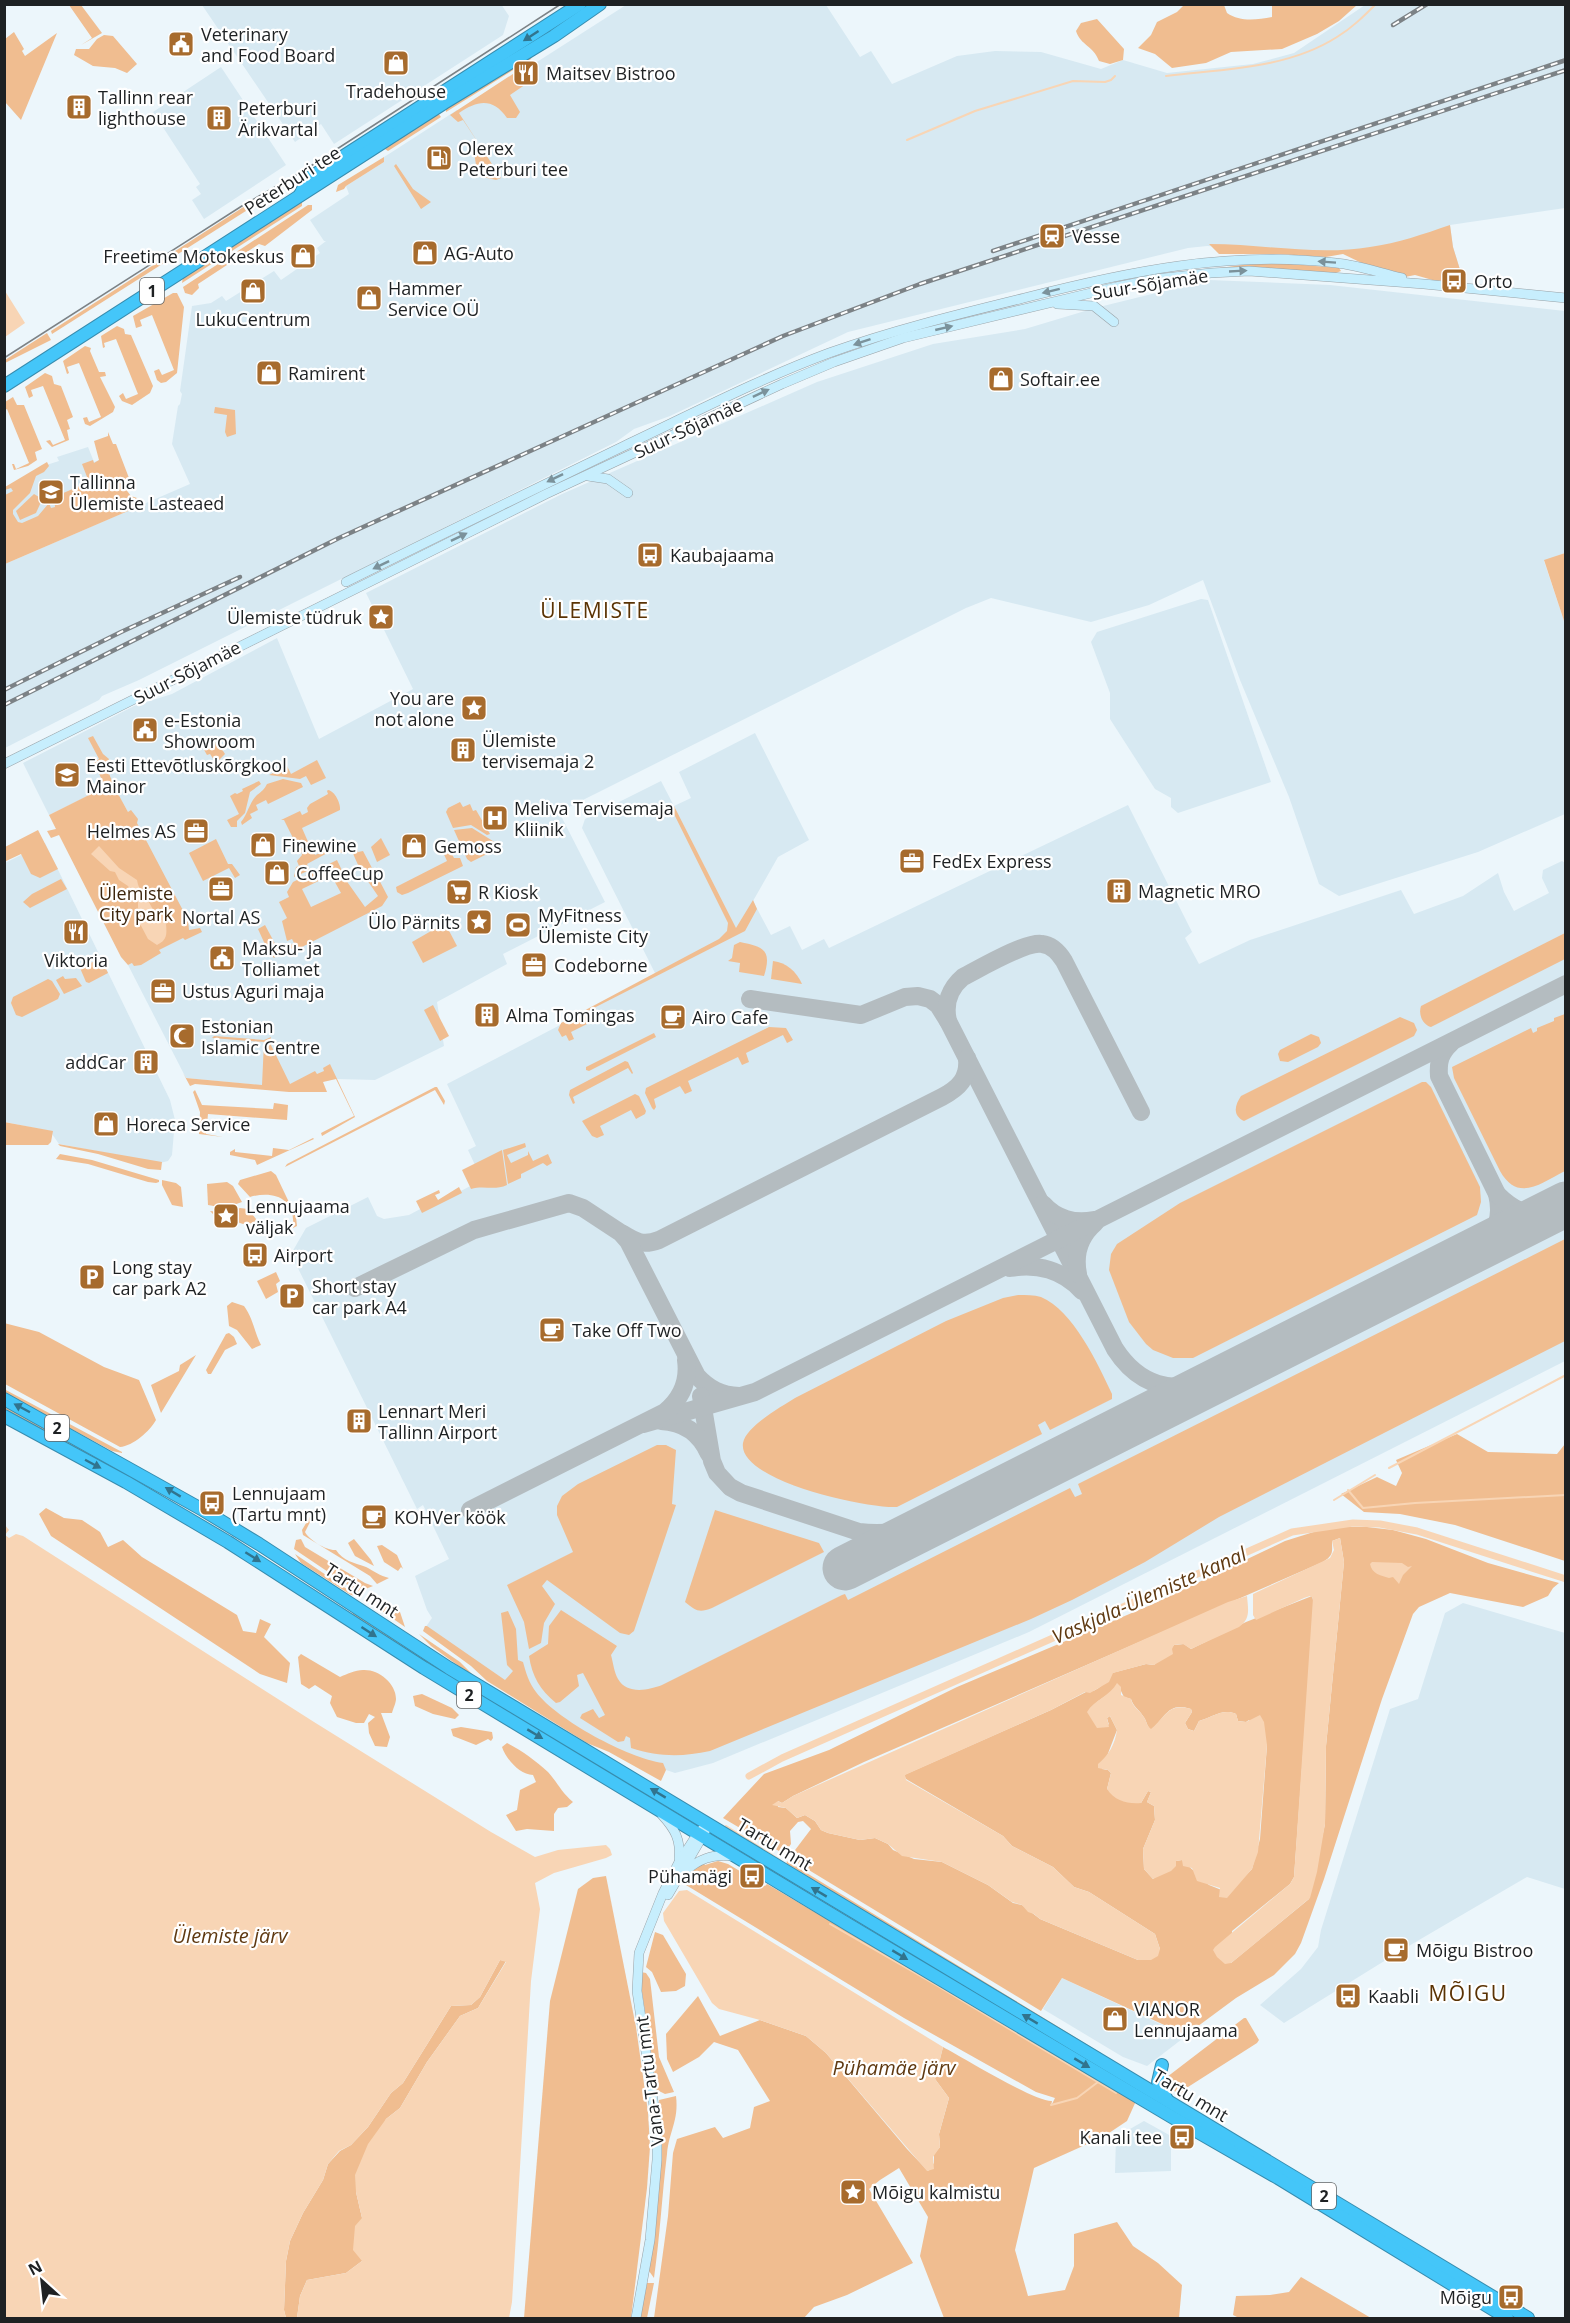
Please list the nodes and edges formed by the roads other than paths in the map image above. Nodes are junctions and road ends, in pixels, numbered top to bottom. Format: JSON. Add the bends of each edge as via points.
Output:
{"nodes":[{"id":1,"x":580,"y":4,"type":"edge"},
{"id":2,"x":600,"y":4,"type":"edge"},
{"id":3,"x":300,"y":196,"type":"junction"},
{"id":4,"x":1349,"y":265,"type":"junction"},
{"id":5,"x":1348,"y":279,"type":"junction"},
{"id":6,"x":1424,"y":284,"type":"junction"},
{"id":7,"x":1566,"y":298,"type":"edge"},
{"id":8,"x":1046,"y":304,"type":"junction"},
{"id":9,"x":1114,"y":322,"type":"dead end"},
{"id":10,"x":4,"y":386,"type":"edge"},
{"id":11,"x":586,"y":476,"type":"junction"},
{"id":12,"x":628,"y":493,"type":"dead end"},
{"id":13,"x":348,"y":587,"type":"junction"},
{"id":14,"x":4,"y":764,"type":"edge"},
{"id":15,"x":4,"y":1399,"type":"edge"},
{"id":16,"x":4,"y":1416,"type":"edge"},
{"id":17,"x":652,"y":1805,"type":"junction"},
{"id":18,"x":703,"y":1831,"type":"junction"},
{"id":19,"x":736,"y":1856,"type":"junction"},
{"id":20,"x":678,"y":1864,"type":"junction"},
{"id":21,"x":680,"y":1876,"type":"junction"},
{"id":22,"x":652,"y":1918,"type":"junction"},
{"id":23,"x":1162,"y":2065,"type":"dead end"},
{"id":24,"x":1169,"y":2103,"type":"junction"},
{"id":25,"x":636,"y":2319,"type":"edge"},
{"id":26,"x":1507,"y":2319,"type":"edge"},
{"id":27,"x":1528,"y":2319,"type":"edge"}],
"edges":[{"from":1,"to":3,"type":"highway","name":"Peterburi tee","one_way":true,"via":[[308,179]]},
{"from":2,"to":3,"type":"highway","name":"Peterburi tee","number":"1"},
{"from":3,"to":10,"type":"highway","name":"Peterburi tee","number":"1"},
{"from":4,"to":5,"type":"main road"},
{"from":4,"to":6,"type":"main road","name":"Suur-Sõjamäe"},
{"from":4,"to":13,"type":"main road","name":"Suur-Sõjamäe","one_way":true,"via":[[1267,258],[1150,269],[900,329],[775,375],[573,470]]},
{"from":5,"to":6,"type":"main road","name":"Suur-Sõjamäe"},
{"from":8,"to":5,"type":"main road","name":"Suur-Sõjamäe","one_way":true,"via":[[1145,281],[1202,274],[1249,271]]},
{"from":6,"to":7,"type":"main road","name":"Suur-Sõjamäe"},
{"from":8,"to":9,"type":"main road","via":[[1094,306]]},
{"from":11,"to":8,"type":"main road","name":"Suur-Sõjamäe","one_way":true,"via":[[834,362],[903,338]]},
{"from":11,"to":12,"type":"main road","via":[[608,479]]},
{"from":13,"to":11,"type":"main road","name":"Suur-Sõjamäe","one_way":true},
{"from":13,"to":14,"type":"main road","name":"Suur-Sõjamäe"},
{"from":18,"to":15,"type":"highway","name":"Tartu mnt","number":"2","one_way":true,"via":[[259,1544]]},
{"from":16,"to":17,"type":"highway","name":"Tartu mnt","number":"2","one_way":true,"via":[[208,1530],[424,1668]]},
{"from":17,"to":18,"type":"highway","name":"Tartu mnt","number":"2"},
{"from":17,"to":20,"type":"main road","via":[[677,1835]]},
{"from":18,"to":19,"type":"highway","name":"Tartu mnt","number":"2"},
{"from":18,"to":20,"type":"main road","name":"Vana-Tartu mnt"},
{"from":18,"to":21,"type":"main road","name":"Vana-Tartu mnt"},
{"from":24,"to":18,"type":"highway","name":"Tartu mnt","number":"2","one_way":true},
{"from":19,"to":21,"type":"main road","via":[[706,1857]]},
{"from":19,"to":26,"type":"highway","name":"Tartu mnt","number":"2","one_way":true},
{"from":20,"to":22,"type":"main road","name":"Vana-Tartu mnt"},
{"from":21,"to":22,"type":"main road","name":"Vana-Tartu mnt"},
{"from":22,"to":25,"type":"main road","name":"Vana-Tartu mnt","via":[[639,1953],[637,1982],[656,2116],[657,2160],[650,2240]]},
{"from":23,"to":24,"type":"highway","via":[[1158,2085]]},
{"from":24,"to":27,"type":"highway","name":"Tartu mnt","number":"2"}]}
